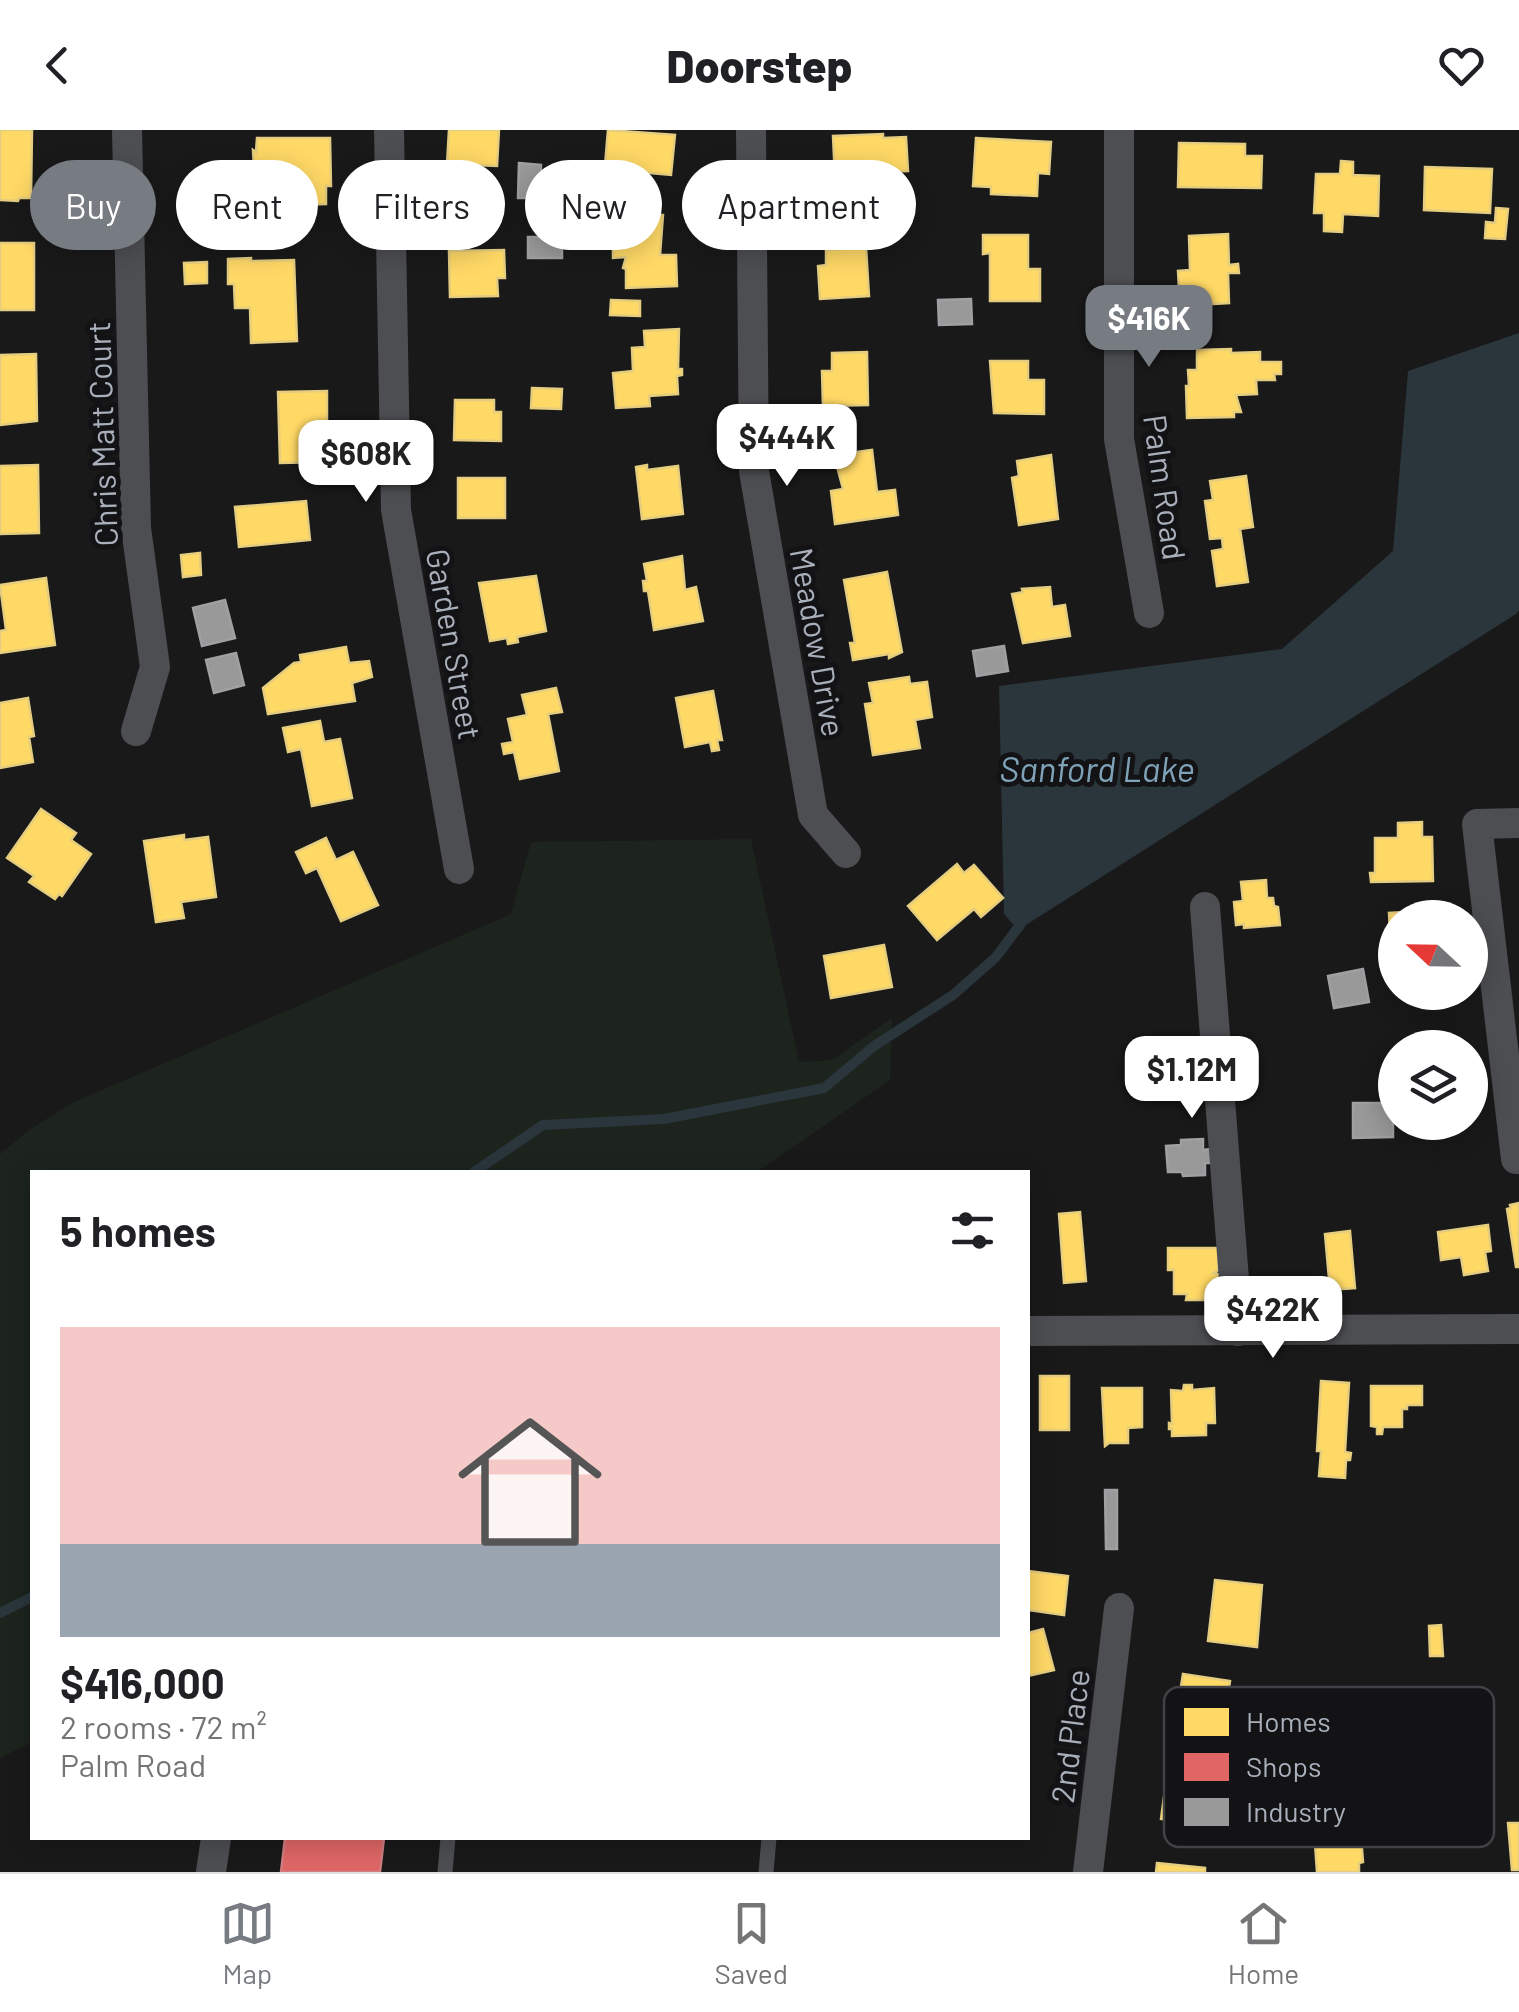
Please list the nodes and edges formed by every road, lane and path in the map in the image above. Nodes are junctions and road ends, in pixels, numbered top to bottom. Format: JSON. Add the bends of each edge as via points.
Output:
{"nodes":[{"id":1,"x":127,"y":130,"type":"edge"},
{"id":2,"x":389,"y":130,"type":"edge"},
{"id":3,"x":750,"y":130,"type":"edge"},
{"id":4,"x":1119,"y":130,"type":"edge"},
{"id":5,"x":1149,"y":613,"type":"dead end"},
{"id":6,"x":136,"y":731,"type":"dead end"},
{"id":7,"x":1519,"y":823,"type":"edge"},
{"id":8,"x":846,"y":853,"type":"dead end"},
{"id":9,"x":459,"y":869,"type":"dead end"},
{"id":10,"x":1204,"y":906,"type":"dead end"},
{"id":11,"x":1519,"y":1160,"type":"edge"},
{"id":12,"x":1519,"y":1329,"type":"edge"},
{"id":13,"x":1030,"y":1331,"type":"edge"},
{"id":14,"x":1238,"y":1331,"type":"junction"},
{"id":15,"x":1119,"y":1608,"type":"dead end"},
{"id":16,"x":216,"y":1840,"type":"edge"},
{"id":17,"x":448,"y":1840,"type":"edge"},
{"id":18,"x":770,"y":1840,"type":"edge"},
{"id":19,"x":211,"y":1872,"type":"edge"},
{"id":20,"x":444,"y":1872,"type":"edge"},
{"id":21,"x":766,"y":1872,"type":"edge"},
{"id":22,"x":1088,"y":1872,"type":"edge"}],
"edges":[{"from":1,"to":6,"type":"street","name":"Chris Matt Court","via":[[136,528],[155,667]]},
{"from":2,"to":9,"type":"street","name":"Garden Street","via":[[396,510]]},
{"from":3,"to":8,"type":"street","name":"Meadow Drive","via":[[754,472],[813,815]]},
{"from":4,"to":5,"type":"street","name":"Palm Road","via":[[1118,439]]},
{"from":7,"to":11,"type":"street","via":[[1477,824]]},
{"from":10,"to":14,"type":"street"},
{"from":12,"to":14,"type":"street"},
{"from":13,"to":14,"type":"street"},
{"from":15,"to":22,"type":"street","name":"2nd Place"},
{"from":16,"to":19,"type":"street"},
{"from":17,"to":20,"type":"lane"},
{"from":18,"to":21,"type":"lane"}]}
